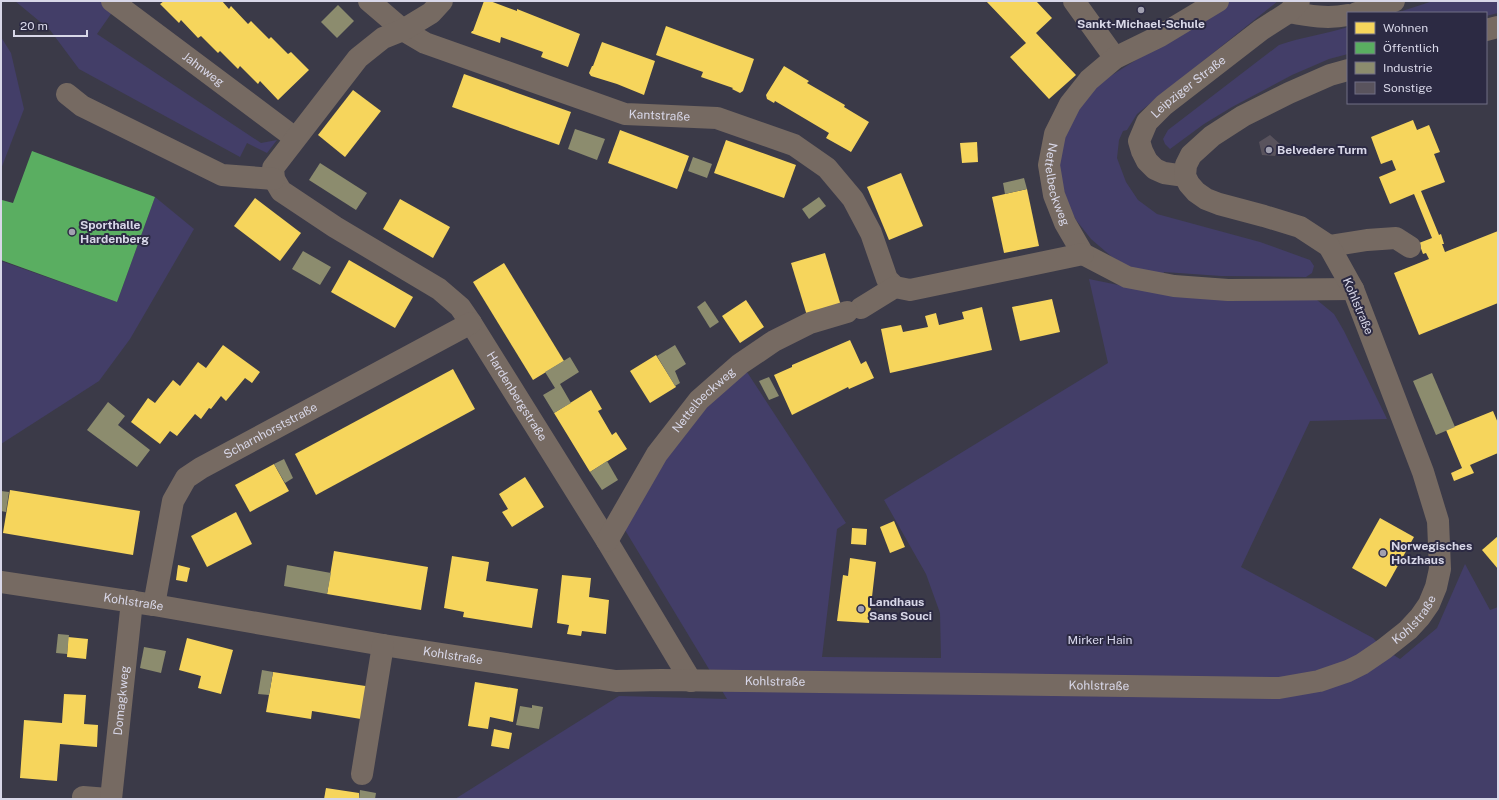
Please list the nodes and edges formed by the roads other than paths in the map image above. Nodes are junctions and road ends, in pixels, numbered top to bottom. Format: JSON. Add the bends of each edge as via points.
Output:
{"nodes":[{"id":1,"x":112,"y":1,"type":"edge"},
{"id":2,"x":369,"y":1,"type":"edge"},
{"id":3,"x":442,"y":1,"type":"edge"},
{"id":4,"x":1074,"y":1,"type":"edge"},
{"id":5,"x":1218,"y":1,"type":"edge"},
{"id":6,"x":1394,"y":1,"type":"edge"},
{"id":7,"x":1294,"y":7,"type":"edge"},
{"id":8,"x":1360,"y":12,"type":"edge"},
{"id":9,"x":1347,"y":15,"type":"edge"},
{"id":10,"x":1498,"y":27,"type":"edge"},
{"id":11,"x":403,"y":30,"type":"junction"},
{"id":12,"x":1487,"y":30,"type":"edge"},
{"id":13,"x":1115,"y":58,"type":"junction"},
{"id":14,"x":1347,"y":70,"type":"edge"},
{"id":15,"x":67,"y":94,"type":"dead end"},
{"id":16,"x":295,"y":138,"type":"junction"},
{"id":17,"x":1185,"y":176,"type":"junction"},
{"id":18,"x":274,"y":178,"type":"junction"},
{"id":19,"x":1329,"y":246,"type":"junction"},
{"id":20,"x":1410,"y":247,"type":"dead end"},
{"id":21,"x":1082,"y":254,"type":"junction"},
{"id":22,"x":895,"y":286,"type":"junction"},
{"id":23,"x":1353,"y":289,"type":"junction"},
{"id":24,"x":471,"y":323,"type":"junction"},
{"id":25,"x":608,"y":541,"type":"junction"},
{"id":26,"x":1,"y":582,"type":"edge"},
{"id":27,"x":132,"y":601,"type":"junction"},
{"id":28,"x":154,"y":604,"type":"junction"},
{"id":29,"x":383,"y":646,"type":"junction"},
{"id":30,"x":691,"y":680,"type":"junction"},
{"id":31,"x":362,"y":774,"type":"dead end"},
{"id":32,"x":83,"y":797,"type":"dead end"},
{"id":33,"x":108,"y":799,"type":"edge"},
{"id":34,"x":111,"y":799,"type":"edge"}],
"edges":[{"from":1,"to":16,"type":"street","name":"Jahnweg"},
{"from":2,"to":11,"type":"street","name":"Kantstraße"},
{"from":3,"to":11,"type":"street","via":[[431,13]]},
{"from":4,"to":13,"type":"street"},
{"from":5,"to":13,"type":"street","name":"Nettelbeckweg","via":[[1160,36]]},
{"from":6,"to":8,"type":"street"},
{"from":7,"to":9,"type":"street","via":[[1310,16],[1333,18]]},
{"from":7,"to":17,"type":"street","name":"Leipziger Straße","via":[[1164,105],[1147,122],[1139,141],[1147,162],[1164,173]]},
{"from":10,"to":12,"type":"street"},
{"from":11,"to":16,"type":"street","via":[[384,38],[358,58]]},
{"from":11,"to":22,"type":"street","name":"Kantstraße","via":[[424,43],[625,114],[717,118],[794,145],[827,168],[853,199],[871,233],[887,278]]},
{"from":13,"to":21,"type":"street","name":"Nettelbeckweg","via":[[1090,80],[1070,104],[1055,134],[1050,165],[1054,195],[1065,223]]},
{"from":14,"to":17,"type":"street","via":[[1289,93],[1212,136],[1191,154]]},
{"from":15,"to":18,"type":"street","via":[[82,106],[222,175]]},
{"from":16,"to":18,"type":"street","via":[[274,168]]},
{"from":17,"to":19,"type":"street","name":"Kohlstraße","via":[[1188,184],[1206,199],[1300,227]]},
{"from":18,"to":24,"type":"street","name":"Hardenbergstraße","via":[[281,191],[336,228],[439,289],[460,307]]},
{"from":19,"to":20,"type":"street","via":[[1396,238]]},
{"from":19,"to":23,"type":"street","name":"Kohlstraße"},
{"from":21,"to":22,"type":"street","via":[[910,290]]},
{"from":21,"to":23,"type":"street","via":[[1127,277],[1174,286],[1228,290]]},
{"from":22,"to":25,"type":"street","name":"Nettelbeckweg","via":[[854,310],[810,324],[774,341],[740,364],[699,400],[657,454]]},
{"from":23,"to":30,"type":"street","name":"Kohlstraße","via":[[1423,472],[1438,522],[1440,549],[1440,569],[1436,587],[1420,617],[1397,641],[1362,664],[1319,681],[1279,688]]},
{"from":24,"to":25,"type":"street","name":"Hardenbergstraße"},
{"from":24,"to":28,"type":"street","name":"Scharnhorststraße","via":[[186,478],[173,502]]},
{"from":25,"to":30,"type":"street","name":"Hardenbergstraße"},
{"from":26,"to":27,"type":"street","name":"Kohlstraße"},
{"from":27,"to":28,"type":"street","name":"Kohlstraße"},
{"from":27,"to":34,"type":"street","name":"Domagkweg"},
{"from":28,"to":29,"type":"street","name":"Kohlstraße"},
{"from":29,"to":30,"type":"street","name":"Kohlstraße","via":[[616,681]]},
{"from":29,"to":31,"type":"street"},
{"from":32,"to":33,"type":"street"}]}
